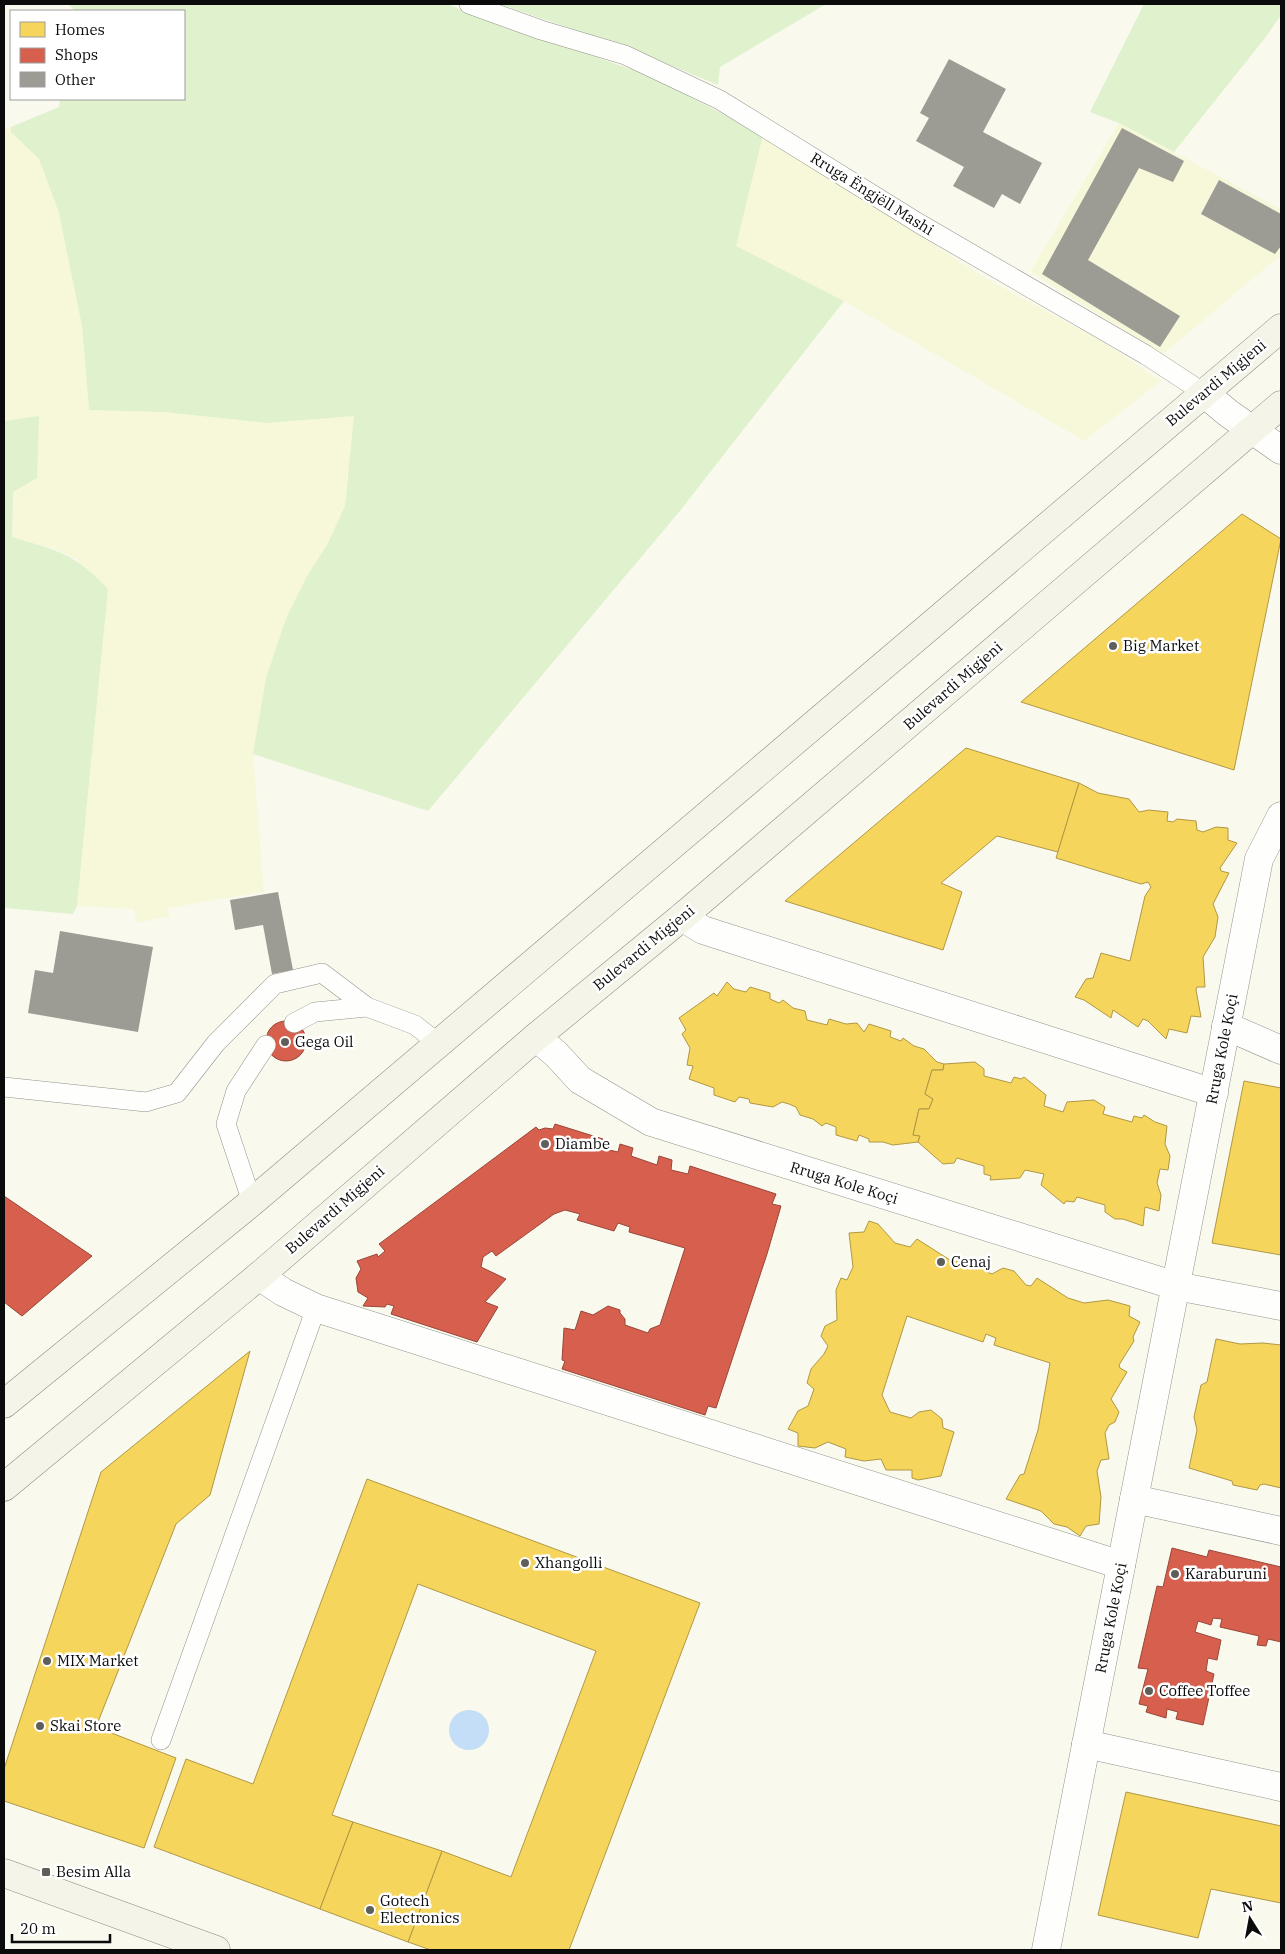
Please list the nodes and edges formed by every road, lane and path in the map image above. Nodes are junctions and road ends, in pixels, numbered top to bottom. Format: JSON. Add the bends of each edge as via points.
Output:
{"nodes":[{"id":1,"x":469,"y":4,"type":"edge"},
{"id":2,"x":1281,"y":328,"type":"edge"},
{"id":3,"x":1204,"y":393,"type":"junction"},
{"id":4,"x":1281,"y":405,"type":"edge"},
{"id":5,"x":1252,"y":431,"type":"junction"},
{"id":6,"x":1281,"y":450,"type":"edge"},
{"id":7,"x":1281,"y":816,"type":"edge"},
{"id":8,"x":682,"y":917,"type":"junction"},
{"id":9,"x":367,"y":1007,"type":"junction"},
{"id":10,"x":294,"y":1023,"type":"dead end"},
{"id":11,"x":1226,"y":1026,"type":"junction"},
{"id":12,"x":536,"y":1037,"type":"junction"},
{"id":13,"x":439,"y":1044,"type":"junction"},
{"id":14,"x":266,"y":1045,"type":"dead end"},
{"id":15,"x":1281,"y":1050,"type":"edge"},
{"id":16,"x":4,"y":1088,"type":"edge"},
{"id":17,"x":1214,"y":1093,"type":"junction"},
{"id":18,"x":252,"y":1202,"type":"junction"},
{"id":19,"x":259,"y":1276,"type":"junction"},
{"id":20,"x":1176,"y":1286,"type":"junction"},
{"id":21,"x":1281,"y":1306,"type":"edge"},
{"id":22,"x":316,"y":1308,"type":"junction"},
{"id":23,"x":4,"y":1404,"type":"edge"},
{"id":24,"x":30,"y":1465,"type":"junction"},
{"id":25,"x":4,"y":1487,"type":"edge"},
{"id":26,"x":4,"y":1498,"type":"edge"},
{"id":27,"x":1134,"y":1499,"type":"junction"},
{"id":28,"x":1281,"y":1531,"type":"edge"},
{"id":29,"x":1121,"y":1565,"type":"junction"},
{"id":30,"x":161,"y":1740,"type":"dead end"},
{"id":31,"x":1086,"y":1744,"type":"junction"},
{"id":32,"x":1281,"y":1787,"type":"edge"},
{"id":33,"x":4,"y":1873,"type":"edge"},
{"id":34,"x":216,"y":1950,"type":"edge"},
{"id":35,"x":1046,"y":1950,"type":"edge"}],
"edges":[{"from":1,"to":3,"type":"lane","name":"Rruga Ëngjëll Mashi","via":[[625,55],[720,100],[920,224],[1146,355]]},
{"from":2,"to":3,"type":"main road","name":"Bulevardi Migjeni"},
{"from":3,"to":5,"type":"street","name":"Rruga Ëngjëll Mashi"},
{"from":3,"to":13,"type":"main road","name":"Bulevardi Migjeni"},
{"from":4,"to":5,"type":"main road","name":"Bulevardi Migjeni"},
{"from":5,"to":6,"type":"street","name":"Rruga Ëngjëll Mashi"},
{"from":5,"to":8,"type":"main road","name":"Bulevardi Migjeni"},
{"from":7,"to":11,"type":"street","name":"Rruga Kole Koçi","via":[[1259,858]]},
{"from":8,"to":12,"type":"main road","name":"Bulevardi Migjeni"},
{"from":8,"to":17,"type":"street","via":[[703,930]]},
{"from":9,"to":10,"type":"lane","via":[[315,1012]]},
{"from":9,"to":13,"type":"lane","via":[[415,1025]]},
{"from":9,"to":16,"type":"lane","via":[[322,973],[275,984],[216,1042],[177,1093],[146,1102]]},
{"from":11,"to":15,"type":"street"},
{"from":11,"to":17,"type":"street","name":"Rruga Kole Koçi"},
{"from":12,"to":19,"type":"main road","name":"Bulevardi Migjeni"},
{"from":12,"to":20,"type":"street","name":"Rruga Kole Koçi","via":[[580,1080],[651,1122]]},
{"from":13,"to":18,"type":"main road","name":"Bulevardi Migjeni"},
{"from":14,"to":18,"type":"lane","via":[[236,1091],[226,1124]]},
{"from":17,"to":20,"type":"street","name":"Rruga Kole Koçi"},
{"from":18,"to":23,"type":"main road","name":"Bulevardi Migjeni"},
{"from":19,"to":22,"type":"street"},
{"from":19,"to":24,"type":"main road","name":"Bulevardi Migjeni"},
{"from":20,"to":21,"type":"street","name":"Rruga Kole Koçi"},
{"from":20,"to":27,"type":"street","name":"Rruga Kole Koçi"},
{"from":22,"to":29,"type":"street"},
{"from":22,"to":30,"type":"lane"},
{"from":24,"to":25,"type":"main road","name":"Bulevardi Migjeni"},
{"from":24,"to":26,"type":"main road"},
{"from":27,"to":28,"type":"street"},
{"from":27,"to":29,"type":"street","name":"Rruga Kole Koçi"},
{"from":29,"to":31,"type":"street","name":"Rruga Kole Koçi"},
{"from":31,"to":32,"type":"street"},
{"from":31,"to":35,"type":"street","name":"Rruga Kole Koçi"},
{"from":33,"to":34,"type":"main road"}]}
